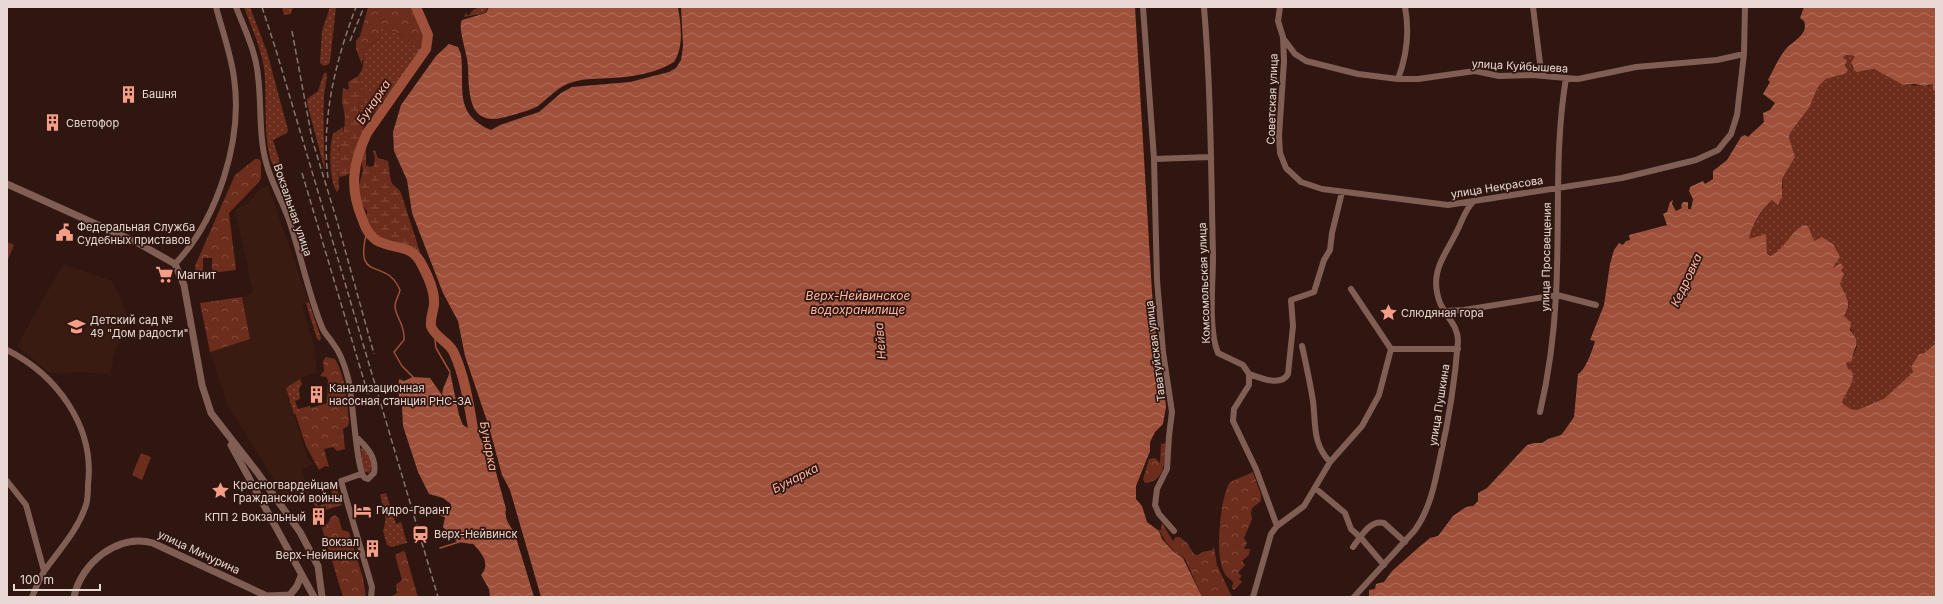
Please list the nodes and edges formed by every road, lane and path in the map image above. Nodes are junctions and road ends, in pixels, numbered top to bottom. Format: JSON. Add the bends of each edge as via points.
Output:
{"nodes":[{"id":1,"x":216,"y":7,"type":"edge"},
{"id":2,"x":236,"y":7,"type":"edge"},
{"id":3,"x":1142,"y":7,"type":"edge"},
{"id":4,"x":1204,"y":7,"type":"edge"},
{"id":5,"x":1280,"y":7,"type":"edge"},
{"id":6,"x":1405,"y":7,"type":"edge"},
{"id":7,"x":1532,"y":7,"type":"edge"},
{"id":8,"x":1745,"y":7,"type":"edge"},
{"id":9,"x":1283,"y":37,"type":"junction"},
{"id":10,"x":1744,"y":54,"type":"junction"},
{"id":11,"x":1544,"y":76,"type":"junction"},
{"id":12,"x":1566,"y":78,"type":"junction"},
{"id":13,"x":1398,"y":79,"type":"junction"},
{"id":14,"x":1211,"y":157,"type":"junction"},
{"id":15,"x":1154,"y":158,"type":"junction"},
{"id":16,"x":1286,"y":168,"type":"joint"},
{"id":17,"x":7,"y":184,"type":"edge"},
{"id":18,"x":1557,"y":189,"type":"junction"},
{"id":19,"x":1342,"y":192,"type":"junction"},
{"id":20,"x":1473,"y":202,"type":"junction"},
{"id":21,"x":175,"y":264,"type":"junction"},
{"id":22,"x":1351,"y":289,"type":"dead end"},
{"id":23,"x":1556,"y":295,"type":"junction"},
{"id":24,"x":1596,"y":305,"type":"dead end"},
{"id":25,"x":1444,"y":311,"type":"junction"},
{"id":26,"x":1302,"y":346,"type":"dead end"},
{"id":27,"x":1391,"y":349,"type":"junction"},
{"id":28,"x":1458,"y":349,"type":"junction"},
{"id":29,"x":7,"y":350,"type":"edge"},
{"id":30,"x":1249,"y":374,"type":"junction"},
{"id":31,"x":1540,"y":412,"type":"dead end"},
{"id":32,"x":219,"y":424,"type":"junction"},
{"id":33,"x":356,"y":436,"type":"junction"},
{"id":34,"x":1330,"y":462,"type":"junction"},
{"id":35,"x":257,"y":472,"type":"junction"},
{"id":36,"x":248,"y":474,"type":"junction"},
{"id":37,"x":361,"y":474,"type":"junction"},
{"id":38,"x":7,"y":481,"type":"edge"},
{"id":39,"x":1314,"y":488,"type":"junction"},
{"id":40,"x":1277,"y":526,"type":"junction"},
{"id":41,"x":1174,"y":530,"type":"dead end"},
{"id":42,"x":1361,"y":538,"type":"junction"},
{"id":43,"x":1405,"y":542,"type":"junction"},
{"id":44,"x":1352,"y":547,"type":"dead end"},
{"id":45,"x":1384,"y":565,"type":"junction"},
{"id":46,"x":44,"y":571,"type":"junction"},
{"id":47,"x":301,"y":576,"type":"junction"},
{"id":48,"x":320,"y":583,"type":"junction"},
{"id":49,"x":32,"y":597,"type":"edge"},
{"id":50,"x":74,"y":597,"type":"edge"},
{"id":51,"x":268,"y":597,"type":"edge"},
{"id":52,"x":314,"y":597,"type":"edge"},
{"id":53,"x":322,"y":597,"type":"edge"},
{"id":54,"x":371,"y":597,"type":"edge"},
{"id":55,"x":1253,"y":597,"type":"edge"},
{"id":56,"x":1354,"y":597,"type":"edge"}],
"edges":[{"from":1,"to":21,"type":"street","via":[[234,78],[237,108],[235,126],[224,175],[206,221],[192,245]]},
{"from":2,"to":33,"type":"street","name":"Вокзальная улица","via":[[256,57],[262,136],[268,169],[288,219],[322,329],[336,347],[348,378]]},
{"from":3,"to":15,"type":"street","name":"Таватуйская улица"},
{"from":4,"to":14,"type":"street","name":"Комсомольская улица"},
{"from":5,"to":9,"type":"street","name":"Советская улица","via":[[1278,21]]},
{"from":6,"to":13,"type":"street","via":[[1408,42]]},
{"from":7,"to":11,"type":"street"},
{"from":8,"to":10,"type":"street"},
{"from":9,"to":13,"type":"street","name":"улица Куйбышева","via":[[1295,54],[1306,61],[1358,74]]},
{"from":9,"to":16,"type":"street","name":"Советская улица","via":[[1279,136],[1281,157]]},
{"from":10,"to":12,"type":"street","name":"улица Куйбышева","via":[[1717,60],[1626,68],[1589,77]]},
{"from":10,"to":18,"type":"street","name":"улица Некрасова","via":[[1735,123],[1726,143],[1714,153],[1688,163]]},
{"from":11,"to":12,"type":"street","name":"улица Куйбышева"},
{"from":11,"to":13,"type":"street","name":"улица Куйбышева","via":[[1499,76],[1475,71]]},
{"from":12,"to":18,"type":"street","name":"улица Просвещения"},
{"from":14,"to":15,"type":"street"},
{"from":14,"to":30,"type":"street","name":"Комсомольская улица","via":[[1213,310],[1216,348],[1220,354],[1242,365]]},
{"from":15,"to":41,"type":"street","name":"Таватуйская улица","via":[[1157,280],[1163,352],[1172,412],[1167,469],[1157,489],[1155,505],[1159,514]]},
{"from":16,"to":19,"type":"street","name":"улица Некрасова","via":[[1301,182]]},
{"from":17,"to":21,"type":"street","via":[[138,243]]},
{"from":18,"to":20,"type":"street","name":"улица Некрасова"},
{"from":18,"to":23,"type":"street","name":"улица Просвещения"},
{"from":19,"to":20,"type":"street","name":"улица Некрасова","via":[[1435,205]]},
{"from":19,"to":30,"type":"street","via":[[1330,250],[1324,260],[1314,292],[1291,300],[1293,326],[1287,377],[1276,381]]},
{"from":20,"to":25,"type":"street","name":"улица Пушкина","via":[[1466,210],[1439,263],[1436,277],[1438,295]]},
{"from":21,"to":32,"type":"street","via":[[184,285],[204,395]]},
{"from":22,"to":27,"type":"street"},
{"from":23,"to":24,"type":"street"},
{"from":23,"to":25,"type":"street"},
{"from":23,"to":31,"type":"street","name":"улица Просвещения","via":[[1551,352]]},
{"from":25,"to":28,"type":"street","name":"улица Пушкина","via":[[1456,329]]},
{"from":26,"to":34,"type":"street","via":[[1313,402],[1316,435],[1323,454]]},
{"from":27,"to":28,"type":"street"},
{"from":27,"to":34,"type":"street","via":[[1383,384],[1370,415]]},
{"from":28,"to":43,"type":"street","name":"улица Пушкина","via":[[1450,411],[1433,488],[1422,518]]},
{"from":29,"to":46,"type":"street","via":[[17,354],[53,382],[82,429],[88,450],[86,504],[66,544]]},
{"from":30,"to":40,"type":"street","via":[[1249,385],[1234,409],[1233,421],[1256,469]]},
{"from":32,"to":35,"type":"street"},
{"from":32,"to":36,"type":"street"},
{"from":33,"to":37,"type":"street","name":"Вокзальная улица"},
{"from":33,"to":37,"type":"street","via":[[368,449],[374,466],[371,478],[365,478]]},
{"from":34,"to":39,"type":"street"},
{"from":35,"to":36,"type":"street","via":[[251,470]]},
{"from":35,"to":48,"type":"street","via":[[307,544],[318,566]]},
{"from":36,"to":47,"type":"street"},
{"from":37,"to":54,"type":"street","via":[[341,481],[372,587]]},
{"from":38,"to":46,"type":"street","via":[[26,505]]},
{"from":39,"to":40,"type":"street","via":[[1304,506]]},
{"from":39,"to":42,"type":"street","via":[[1345,512],[1351,529]]},
{"from":40,"to":55,"type":"street","via":[[1269,539]]},
{"from":42,"to":43,"type":"street","via":[[1373,524],[1380,522]]},
{"from":42,"to":44,"type":"street"},
{"from":42,"to":45,"type":"street"},
{"from":43,"to":45,"type":"street","name":"улица Пушкина"},
{"from":45,"to":56,"type":"street","name":"улица Пушкина"},
{"from":46,"to":49,"type":"street"},
{"from":47,"to":51,"type":"street","via":[[290,595]]},
{"from":47,"to":52,"type":"street"},
{"from":48,"to":52,"type":"street"},
{"from":48,"to":53,"type":"street"},
{"from":50,"to":51,"type":"street","name":"улица Мичурина","via":[[84,574],[98,557],[112,548],[139,541],[153,543]]}]}
